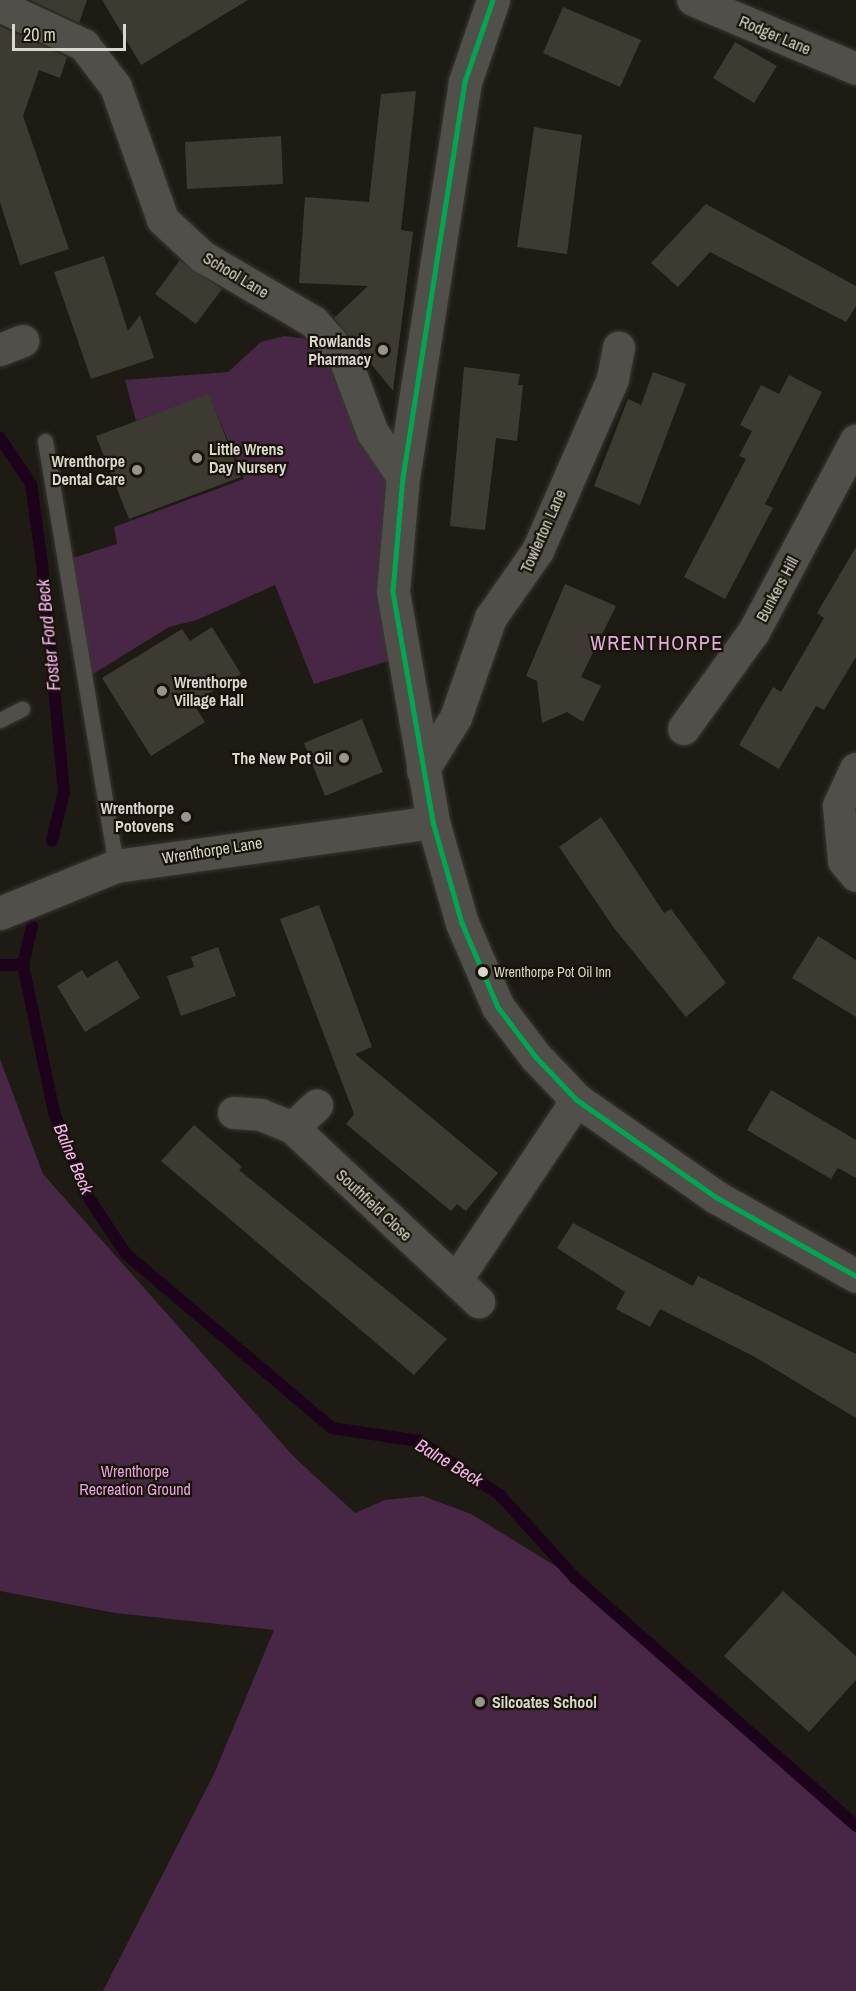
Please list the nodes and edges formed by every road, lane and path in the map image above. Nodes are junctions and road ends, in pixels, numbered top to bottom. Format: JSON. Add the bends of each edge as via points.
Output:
{"nodes":[{"id":1,"x":493,"y":0,"type":"edge"},
{"id":2,"x":693,"y":0,"type":"edge"},
{"id":3,"x":0,"y":6,"type":"edge"},
{"id":4,"x":856,"y":69,"type":"edge"},
{"id":5,"x":619,"y":348,"type":"dead end"},
{"id":6,"x":45,"y":441,"type":"dead end"},
{"id":7,"x":856,"y":441,"type":"edge"},
{"id":8,"x":403,"y":477,"type":"junction"},
{"id":9,"x":22,"y":709,"type":"dead end"},
{"id":10,"x":0,"y":720,"type":"edge"},
{"id":11,"x":684,"y":729,"type":"dead end"},
{"id":12,"x":856,"y":769,"type":"edge"},
{"id":13,"x":423,"y":771,"type":"junction"},
{"id":14,"x":433,"y":822,"type":"junction"},
{"id":15,"x":116,"y":866,"type":"junction"},
{"id":16,"x":856,"y":876,"type":"edge"},
{"id":17,"x":0,"y":912,"type":"edge"},
{"id":18,"x":577,"y":1100,"type":"junction"},
{"id":19,"x":317,"y":1106,"type":"dead end"},
{"id":20,"x":234,"y":1113,"type":"dead end"},
{"id":21,"x":292,"y":1128,"type":"junction"},
{"id":22,"x":856,"y":1276,"type":"edge"},
{"id":23,"x":456,"y":1281,"type":"junction"},
{"id":24,"x":478,"y":1302,"type":"dead end"}],
"edges":[{"from":1,"to":8,"type":"street","via":[[465,82]]},
{"from":2,"to":4,"type":"street","name":"Rodger Lane"},
{"from":3,"to":8,"type":"street","name":"School Lane","via":[[84,45],[116,87],[163,220],[203,257],[314,322],[344,356],[373,433]]},
{"from":5,"to":13,"type":"street","name":"Towlerton Lane","via":[[613,379],[538,551],[491,618],[456,718]]},
{"from":6,"to":15,"type":"lane"},
{"from":7,"to":11,"type":"street","name":"Bunkers Hill","via":[[754,633]]},
{"from":8,"to":13,"type":"street","via":[[393,592]]},
{"from":9,"to":10,"type":"lane"},
{"from":12,"to":16,"type":"street","via":[[839,806],[839,839],[844,861]]},
{"from":13,"to":14,"type":"street"},
{"from":14,"to":15,"type":"street","name":"Wrenthorpe Lane"},
{"from":14,"to":18,"type":"street","via":[[462,922],[498,1007]]},
{"from":15,"to":17,"type":"street","name":"Wrenthorpe Lane"},
{"from":18,"to":22,"type":"street","via":[[716,1197]]},
{"from":18,"to":23,"type":"street"},
{"from":19,"to":21,"type":"street"},
{"from":20,"to":21,"type":"street","name":"Southfield Close","via":[[261,1115]]},
{"from":21,"to":23,"type":"street","name":"Southfield Close"},
{"from":23,"to":24,"type":"street","name":"Southfield Close"}]}
